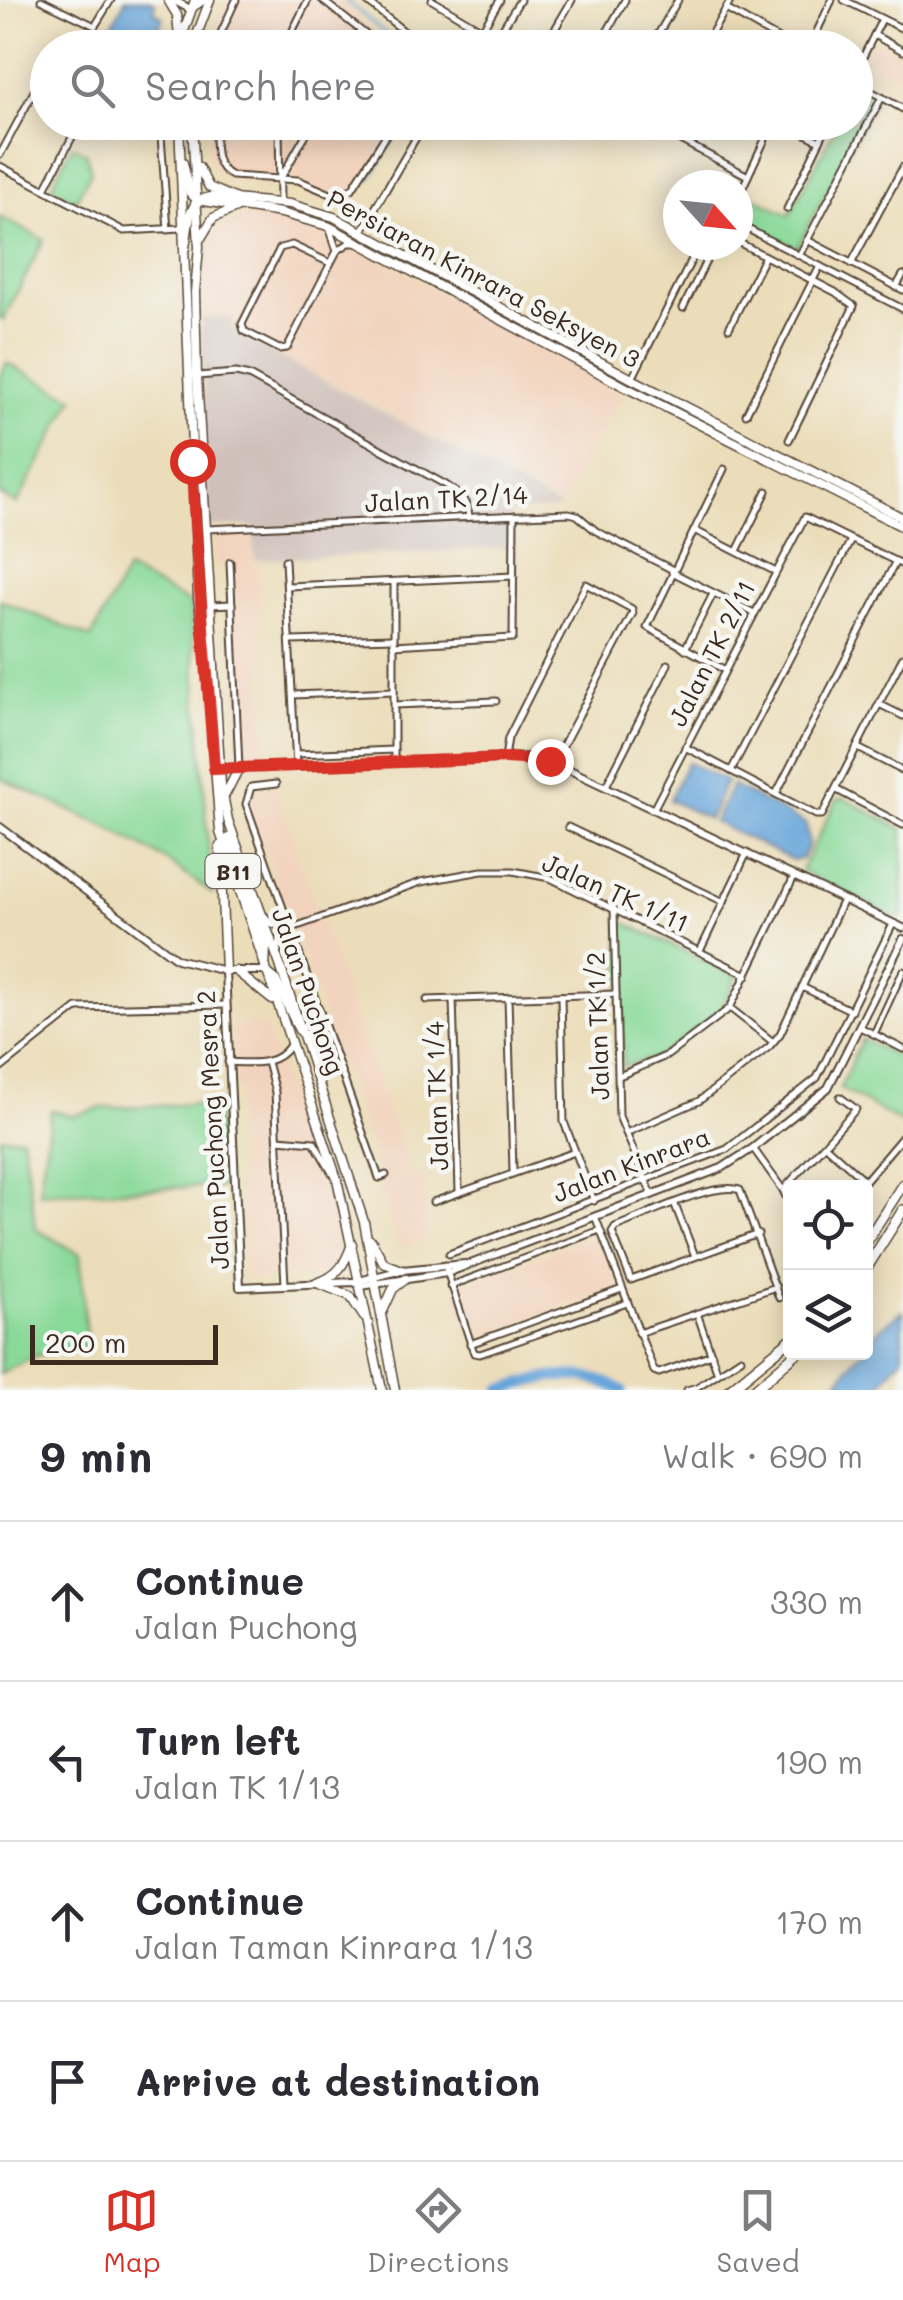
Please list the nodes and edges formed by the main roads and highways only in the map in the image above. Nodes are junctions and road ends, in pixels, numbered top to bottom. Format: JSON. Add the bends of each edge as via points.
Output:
{"nodes":[{"id":1,"x":171,"y":0,"type":"edge"},
{"id":2,"x":210,"y":0,"type":"edge"},
{"id":3,"x":196,"y":3,"type":"edge"},
{"id":4,"x":180,"y":30,"type":"edge"},
{"id":5,"x":188,"y":30,"type":"edge"},
{"id":6,"x":193,"y":30,"type":"edge"},
{"id":7,"x":179,"y":140,"type":"edge"},
{"id":8,"x":193,"y":140,"type":"edge"},
{"id":9,"x":179,"y":146,"type":"junction"},
{"id":10,"x":194,"y":154,"type":"junction"},
{"id":11,"x":197,"y":200,"type":"junction"},
{"id":12,"x":236,"y":204,"type":"junction"},
{"id":13,"x":199,"y":248,"type":"junction"},
{"id":14,"x":183,"y":254,"type":"junction"},
{"id":15,"x":597,"y":370,"type":"junction"},
{"id":16,"x":632,"y":378,"type":"junction"},
{"id":17,"x":671,"y":410,"type":"junction"},
{"id":18,"x":903,"y":518,"type":"edge"},
{"id":19,"x":903,"y":528,"type":"edge"},
{"id":20,"x":239,"y":768,"type":"road end"},
{"id":21,"x":217,"y":769,"type":"junction"},
{"id":22,"x":224,"y":797,"type":"junction"},
{"id":23,"x":228,"y":820,"type":"junction"},
{"id":24,"x":220,"y":832,"type":"junction"},
{"id":25,"x":225,"y":971,"type":"road end"},
{"id":26,"x":264,"y":971,"type":"junction"},
{"id":27,"x":236,"y":972,"type":"road end"},
{"id":28,"x":276,"y":1002,"type":"junction"},
{"id":29,"x":306,"y":1041,"type":"junction"},
{"id":30,"x":903,"y":1184,"type":"edge"},
{"id":31,"x":903,"y":1210,"type":"edge"},
{"id":32,"x":364,"y":1222,"type":"junction"},
{"id":33,"x":873,"y":1231,"type":"edge"},
{"id":34,"x":352,"y":1244,"type":"junction"},
{"id":35,"x":873,"y":1258,"type":"edge"},
{"id":36,"x":382,"y":1316,"type":"junction"},
{"id":37,"x":368,"y":1325,"type":"junction"},
{"id":38,"x":783,"y":1346,"type":"edge"},
{"id":39,"x":789,"y":1360,"type":"edge"},
{"id":40,"x":394,"y":1386,"type":"edge"},
{"id":41,"x":382,"y":1388,"type":"edge"},
{"id":42,"x":730,"y":1390,"type":"edge"},
{"id":43,"x":754,"y":1390,"type":"edge"}],
"edges":[{"from":1,"to":4,"type":"main road"},
{"from":2,"to":6,"type":"main road"},
{"from":3,"to":5,"type":"main road"},
{"from":7,"to":9,"type":"main road","name":"Jalan Puchong","number":"B11"},
{"from":8,"to":10,"type":"main road","name":"Jalan Puchong","number":"B11"},
{"from":9,"to":11,"type":"main road"},
{"from":9,"to":14,"type":"main road","name":"Jalan Puchong","number":"B11"},
{"from":10,"to":11,"type":"main road","name":"Jalan Puchong","number":"B11"},
{"from":10,"to":12,"type":"main road","via":[[204,182]]},
{"from":11,"to":12,"type":"main road","name":"Persiaran Kinrara Seksyen 3"},
{"from":11,"to":13,"type":"main road","name":"Jalan Puchong","number":"B11"},
{"from":11,"to":14,"type":"main road"},
{"from":12,"to":13,"type":"main road","via":[[213,218]]},
{"from":12,"to":15,"type":"main road","name":"Persiaran Kinrara Seksyen 3","via":[[328,226]]},
{"from":12,"to":16,"type":"main road","name":"Persiaran Kinrara Seksyen 3","via":[[280,202],[334,217]]},
{"from":13,"to":21,"type":"main road","name":"Jalan Puchong","number":"B11","via":[[196,376]]},
{"from":14,"to":21,"type":"main road","name":"Jalan Puchong","number":"B11","via":[[198,598]]},
{"from":15,"to":16,"type":"main road"},
{"from":15,"to":17,"type":"main road","name":"Persiaran Kinrara Seksyen 3"},
{"from":16,"to":17,"type":"main road"},
{"from":16,"to":18,"type":"main road","name":"Persiaran Kinrara Seksyen 3"},
{"from":17,"to":19,"type":"main road","name":"Persiaran Kinrara Seksyen 3"},
{"from":20,"to":22,"type":"main road"},
{"from":21,"to":22,"type":"main road","name":"Jalan Puchong","number":"B11"},
{"from":21,"to":24,"type":"main road","name":"Jalan Puchong","number":"B11"},
{"from":22,"to":23,"type":"main road","name":"Jalan Puchong","number":"B11"},
{"from":23,"to":26,"type":"main road","via":[[237,868],[266,946]]},
{"from":23,"to":29,"type":"main road","name":"Jalan Puchong","number":"B11"},
{"from":24,"to":25,"type":"main road"},
{"from":24,"to":26,"type":"main road","name":"Jalan Puchong","number":"B11"},
{"from":26,"to":28,"type":"main road","name":"Jalan Puchong","number":"B11"},
{"from":26,"to":29,"type":"main road","via":[[276,979]]},
{"from":27,"to":28,"type":"main road"},
{"from":28,"to":34,"type":"main road","name":"Jalan Puchong","number":"B11","via":[[337,1179]]},
{"from":29,"to":32,"type":"main road","name":"Jalan Puchong","number":"B11"},
{"from":30,"to":33,"type":"highway"},
{"from":31,"to":35,"type":"highway"},
{"from":32,"to":36,"type":"main road","name":"Jalan Puchong","number":"B11"},
{"from":32,"to":36,"type":"main road","via":[[379,1258],[404,1275]]},
{"from":34,"to":37,"type":"main road","name":"Jalan Puchong","number":"B11"},
{"from":34,"to":37,"type":"main road","via":[[340,1270],[317,1283],[350,1296]]},
{"from":36,"to":40,"type":"main road","name":"Jalan Puchong","number":"B11"},
{"from":37,"to":41,"type":"main road","name":"Jalan Puchong","number":"B11"},
{"from":38,"to":42,"type":"highway"},
{"from":39,"to":43,"type":"highway"}]}
